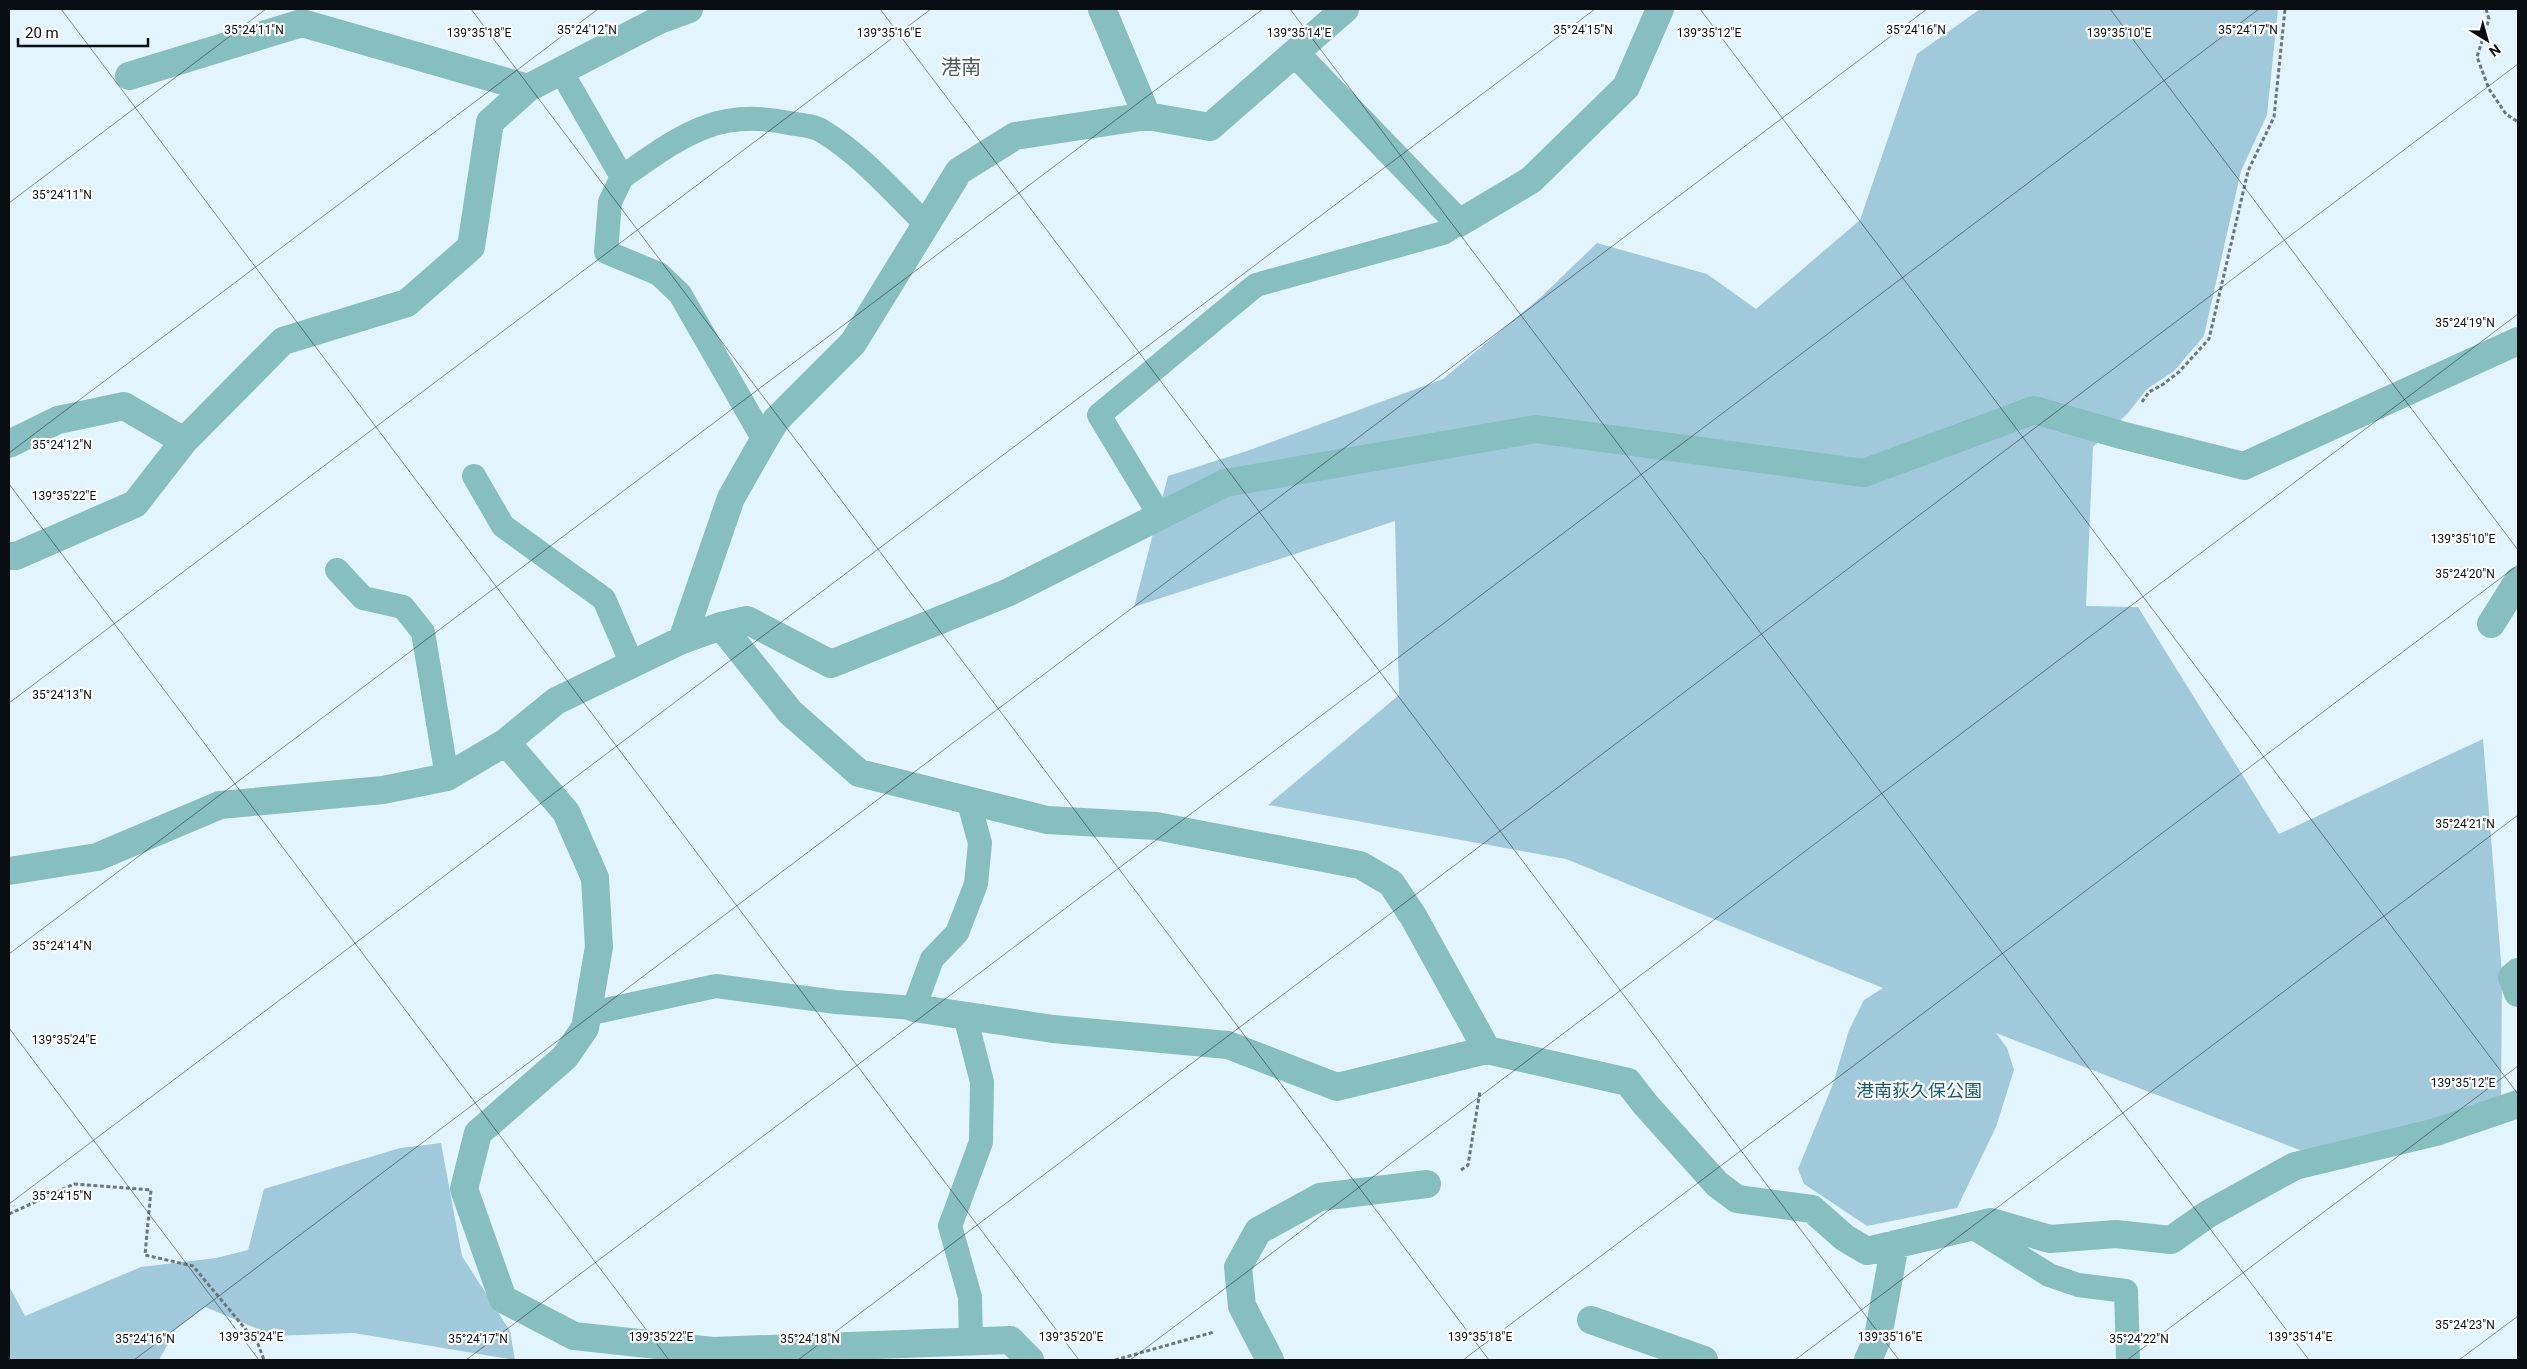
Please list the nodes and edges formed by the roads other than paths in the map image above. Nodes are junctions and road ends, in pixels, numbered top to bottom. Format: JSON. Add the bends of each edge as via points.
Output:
{"nodes":[{"id":1,"x":689,"y":9,"type":"edge"},
{"id":2,"x":1102,"y":9,"type":"edge"},
{"id":3,"x":1346,"y":9,"type":"edge"},
{"id":4,"x":1660,"y":9,"type":"edge"},
{"id":5,"x":1296,"y":54,"type":"junction"},
{"id":6,"x":561,"y":71,"type":"junction"},
{"id":7,"x":129,"y":76,"type":"dead end"},
{"id":8,"x":528,"y":88,"type":"junction"},
{"id":9,"x":1147,"y":116,"type":"junction"},
{"id":10,"x":622,"y":177,"type":"junction"},
{"id":11,"x":1459,"y":223,"type":"junction"},
{"id":12,"x":927,"y":225,"type":"junction"},
{"id":13,"x":2518,"y":340,"type":"edge"},
{"id":14,"x":764,"y":440,"type":"junction"},
{"id":15,"x":184,"y":441,"type":"junction"},
{"id":16,"x":9,"y":444,"type":"edge"},
{"id":17,"x":474,"y":476,"type":"dead end"},
{"id":18,"x":1160,"y":516,"type":"junction"},
{"id":19,"x":9,"y":556,"type":"edge"},
{"id":20,"x":337,"y":570,"type":"dead end"},
{"id":21,"x":2518,"y":581,"type":"edge"},
{"id":22,"x":2491,"y":624,"type":"dead end"},
{"id":23,"x":721,"y":626,"type":"junction"},
{"id":24,"x":682,"y":640,"type":"junction"},
{"id":25,"x":632,"y":664,"type":"junction"},
{"id":26,"x":506,"y":742,"type":"junction"},
{"id":27,"x":447,"y":777,"type":"junction"},
{"id":28,"x":968,"y":799,"type":"junction"},
{"id":29,"x":9,"y":871,"type":"edge"},
{"id":30,"x":2518,"y":972,"type":"edge"},
{"id":31,"x":2518,"y":993,"type":"edge"},
{"id":32,"x":914,"y":1008,"type":"junction"},
{"id":33,"x":587,"y":1014,"type":"junction"},
{"id":34,"x":965,"y":1016,"type":"junction"},
{"id":35,"x":1487,"y":1050,"type":"junction"},
{"id":36,"x":2518,"y":1104,"type":"edge"},
{"id":37,"x":1427,"y":1184,"type":"road end"},
{"id":38,"x":1971,"y":1226,"type":"junction"},
{"id":39,"x":1895,"y":1244,"type":"junction"},
{"id":40,"x":1591,"y":1320,"type":"dead end"},
{"id":41,"x":971,"y":1343,"type":"junction"},
{"id":42,"x":1030,"y":1360,"type":"edge"},
{"id":43,"x":1270,"y":1360,"type":"edge"},
{"id":44,"x":1704,"y":1360,"type":"edge"},
{"id":45,"x":1868,"y":1360,"type":"edge"},
{"id":46,"x":2128,"y":1360,"type":"edge"}],
"edges":[{"from":1,"to":6,"type":"street","via":[[659,20]]},
{"from":2,"to":9,"type":"street"},
{"from":3,"to":5,"type":"street"},
{"from":4,"to":11,"type":"street","via":[[1626,87],[1531,180]]},
{"from":5,"to":9,"type":"street","via":[[1210,127]]},
{"from":5,"to":11,"type":"street"},
{"from":6,"to":8,"type":"street"},
{"from":6,"to":10,"type":"lane"},
{"from":7,"to":8,"type":"street","via":[[302,23]]},
{"from":8,"to":15,"type":"street","via":[[490,122],[471,248],[407,302],[283,340]]},
{"from":9,"to":12,"type":"street","via":[[1015,136],[959,171]]},
{"from":10,"to":12,"type":"lane","via":[[682,136],[719,120],[773,119],[821,129],[862,160]]},
{"from":10,"to":14,"type":"lane","via":[[610,202],[606,252],[659,274],[680,294]]},
{"from":11,"to":18,"type":"lane","via":[[1443,233],[1256,285],[1099,415]]},
{"from":12,"to":14,"type":"street","via":[[853,343],[776,420]]},
{"from":13,"to":18,"type":"street","via":[[2244,466],[2034,410],[1864,473],[1536,429],[1225,483]]},
{"from":14,"to":24,"type":"street","via":[[731,498]]},
{"from":15,"to":16,"type":"street","via":[[124,406],[58,420]]},
{"from":15,"to":19,"type":"street","via":[[135,504],[16,556]]},
{"from":17,"to":25,"type":"lane","via":[[502,526],[604,599]]},
{"from":18,"to":23,"type":"street","via":[[1007,594],[831,664],[748,620]]},
{"from":20,"to":27,"type":"lane","via":[[363,598],[403,607],[423,632]]},
{"from":21,"to":22,"type":"street"},
{"from":23,"to":24,"type":"street"},
{"from":23,"to":28,"type":"street","via":[[790,712],[859,773]]},
{"from":24,"to":25,"type":"street"},
{"from":25,"to":26,"type":"street","via":[[556,701]]},
{"from":26,"to":27,"type":"street"},
{"from":26,"to":33,"type":"street","via":[[566,812],[595,878],[599,947]]},
{"from":27,"to":29,"type":"street","via":[[383,790],[220,805],[97,858]]},
{"from":28,"to":32,"type":"lane","via":[[980,843],[976,884],[957,933],[932,959]]},
{"from":28,"to":35,"type":"street","via":[[1048,820],[1156,826],[1360,865],[1391,883],[1413,916]]},
{"from":30,"to":31,"type":"street","via":[[2512,977]]},
{"from":32,"to":33,"type":"lane","via":[[836,1002],[716,986]]},
{"from":32,"to":34,"type":"street"},
{"from":33,"to":41,"type":"street","via":[[585,1028],[565,1057],[478,1133],[464,1188],[503,1298],[574,1336],[713,1351]]},
{"from":34,"to":35,"type":"street","via":[[1053,1029],[1228,1045],[1337,1087]]},
{"from":34,"to":41,"type":"lane","via":[[982,1082],[981,1142],[950,1226],[970,1297]]},
{"from":35,"to":39,"type":"street","via":[[1628,1082],[1717,1184],[1737,1199],[1812,1210],[1845,1238],[1867,1251]]},
{"from":36,"to":38,"type":"street","via":[[2436,1132],[2295,1166],[2208,1214],[2171,1240],[2116,1234],[2050,1239],[1991,1222]]},
{"from":37,"to":43,"type":"street","via":[[1320,1197],[1258,1231],[1238,1267],[1242,1306]]},
{"from":38,"to":39,"type":"street"},
{"from":38,"to":46,"type":"lane","via":[[2049,1275],[2078,1285],[2126,1291]]},
{"from":39,"to":45,"type":"street","via":[[1878,1337]]},
{"from":40,"to":44,"type":"street"},
{"from":41,"to":42,"type":"street","via":[[1010,1340]]}]}
